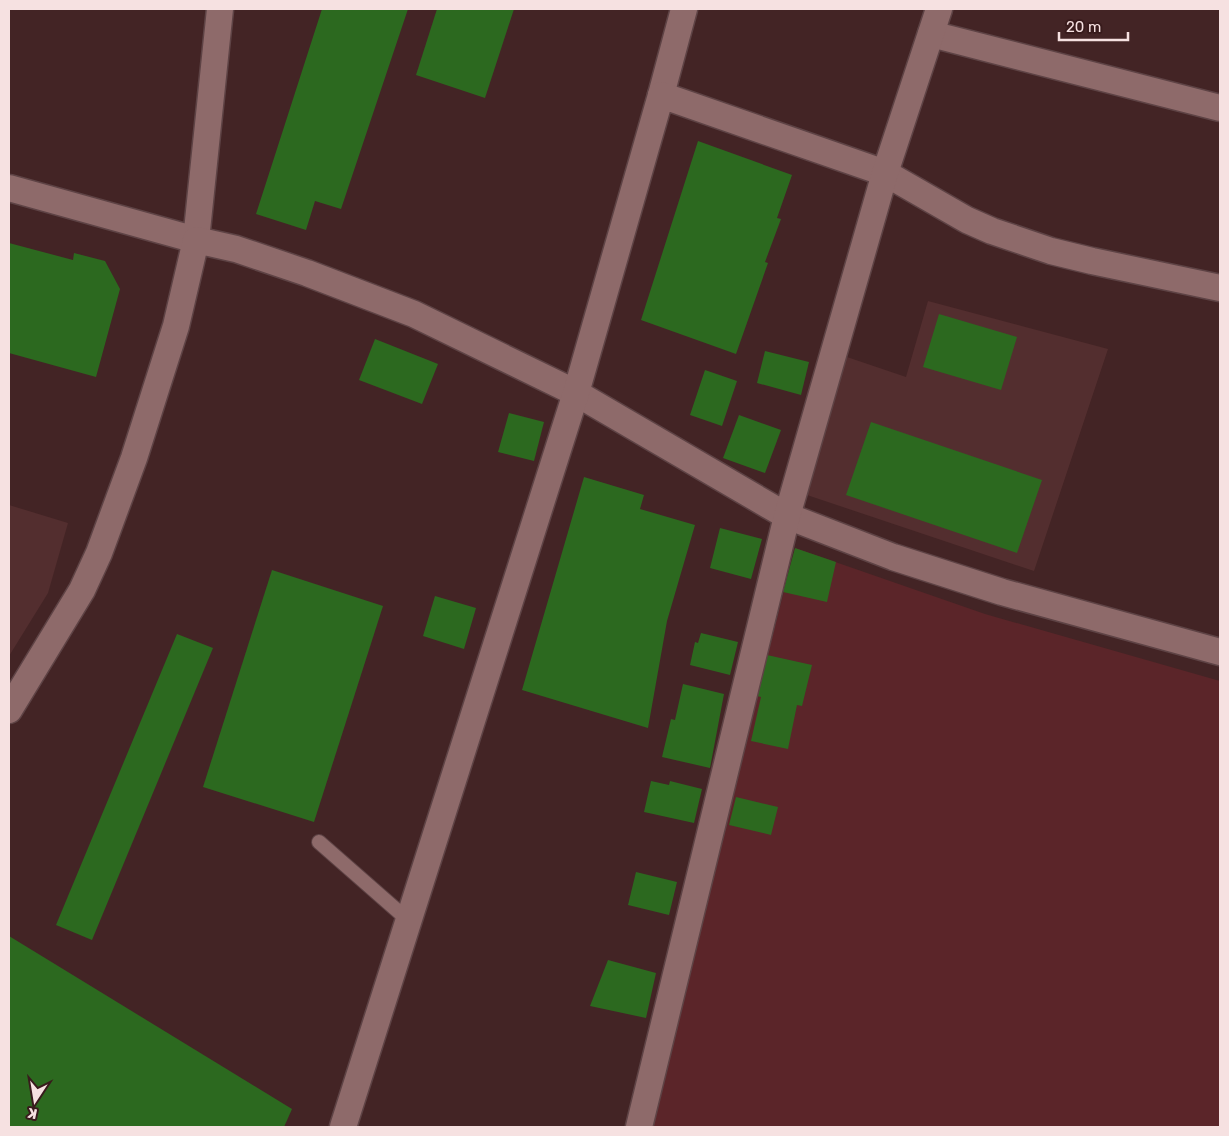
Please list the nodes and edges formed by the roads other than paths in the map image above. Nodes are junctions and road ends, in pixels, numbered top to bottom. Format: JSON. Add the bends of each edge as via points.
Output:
{"nodes":[{"id":1,"x":220,"y":9,"type":"edge"},
{"id":2,"x":684,"y":9,"type":"edge"},
{"id":3,"x":939,"y":9,"type":"edge"},
{"id":4,"x":931,"y":34,"type":"junction"},
{"id":5,"x":661,"y":95,"type":"junction"},
{"id":6,"x":1220,"y":108,"type":"edge"},
{"id":7,"x":885,"y":173,"type":"junction"},
{"id":8,"x":9,"y":188,"type":"edge"},
{"id":9,"x":196,"y":240,"type":"junction"},
{"id":10,"x":1220,"y":288,"type":"edge"},
{"id":11,"x":576,"y":393,"type":"junction"},
{"id":12,"x":787,"y":516,"type":"junction"},
{"id":13,"x":1220,"y":652,"type":"edge"},
{"id":14,"x":9,"y":710,"type":"edge"},
{"id":15,"x":319,"y":842,"type":"dead end"},
{"id":16,"x":408,"y":920,"type":"junction"},
{"id":17,"x":342,"y":1127,"type":"edge"},
{"id":18,"x":639,"y":1127,"type":"edge"}],
"edges":[{"from":1,"to":9,"type":"street"},
{"from":2,"to":5,"type":"street"},
{"from":3,"to":4,"type":"street"},
{"from":4,"to":6,"type":"street"},
{"from":4,"to":7,"type":"street"},
{"from":5,"to":7,"type":"street"},
{"from":5,"to":11,"type":"street"},
{"from":7,"to":10,"type":"street","via":[[992,231],[1076,257]]},
{"from":7,"to":12,"type":"street"},
{"from":8,"to":9,"type":"street"},
{"from":9,"to":11,"type":"street","via":[[236,249],[355,290],[414,314]]},
{"from":9,"to":14,"type":"street","via":[[173,336],[99,553],[82,590]]},
{"from":11,"to":12,"type":"street"},
{"from":11,"to":16,"type":"street"},
{"from":12,"to":13,"type":"street","via":[[1002,592]]},
{"from":12,"to":18,"type":"street"},
{"from":15,"to":16,"type":"lane"},
{"from":16,"to":17,"type":"street"}]}
